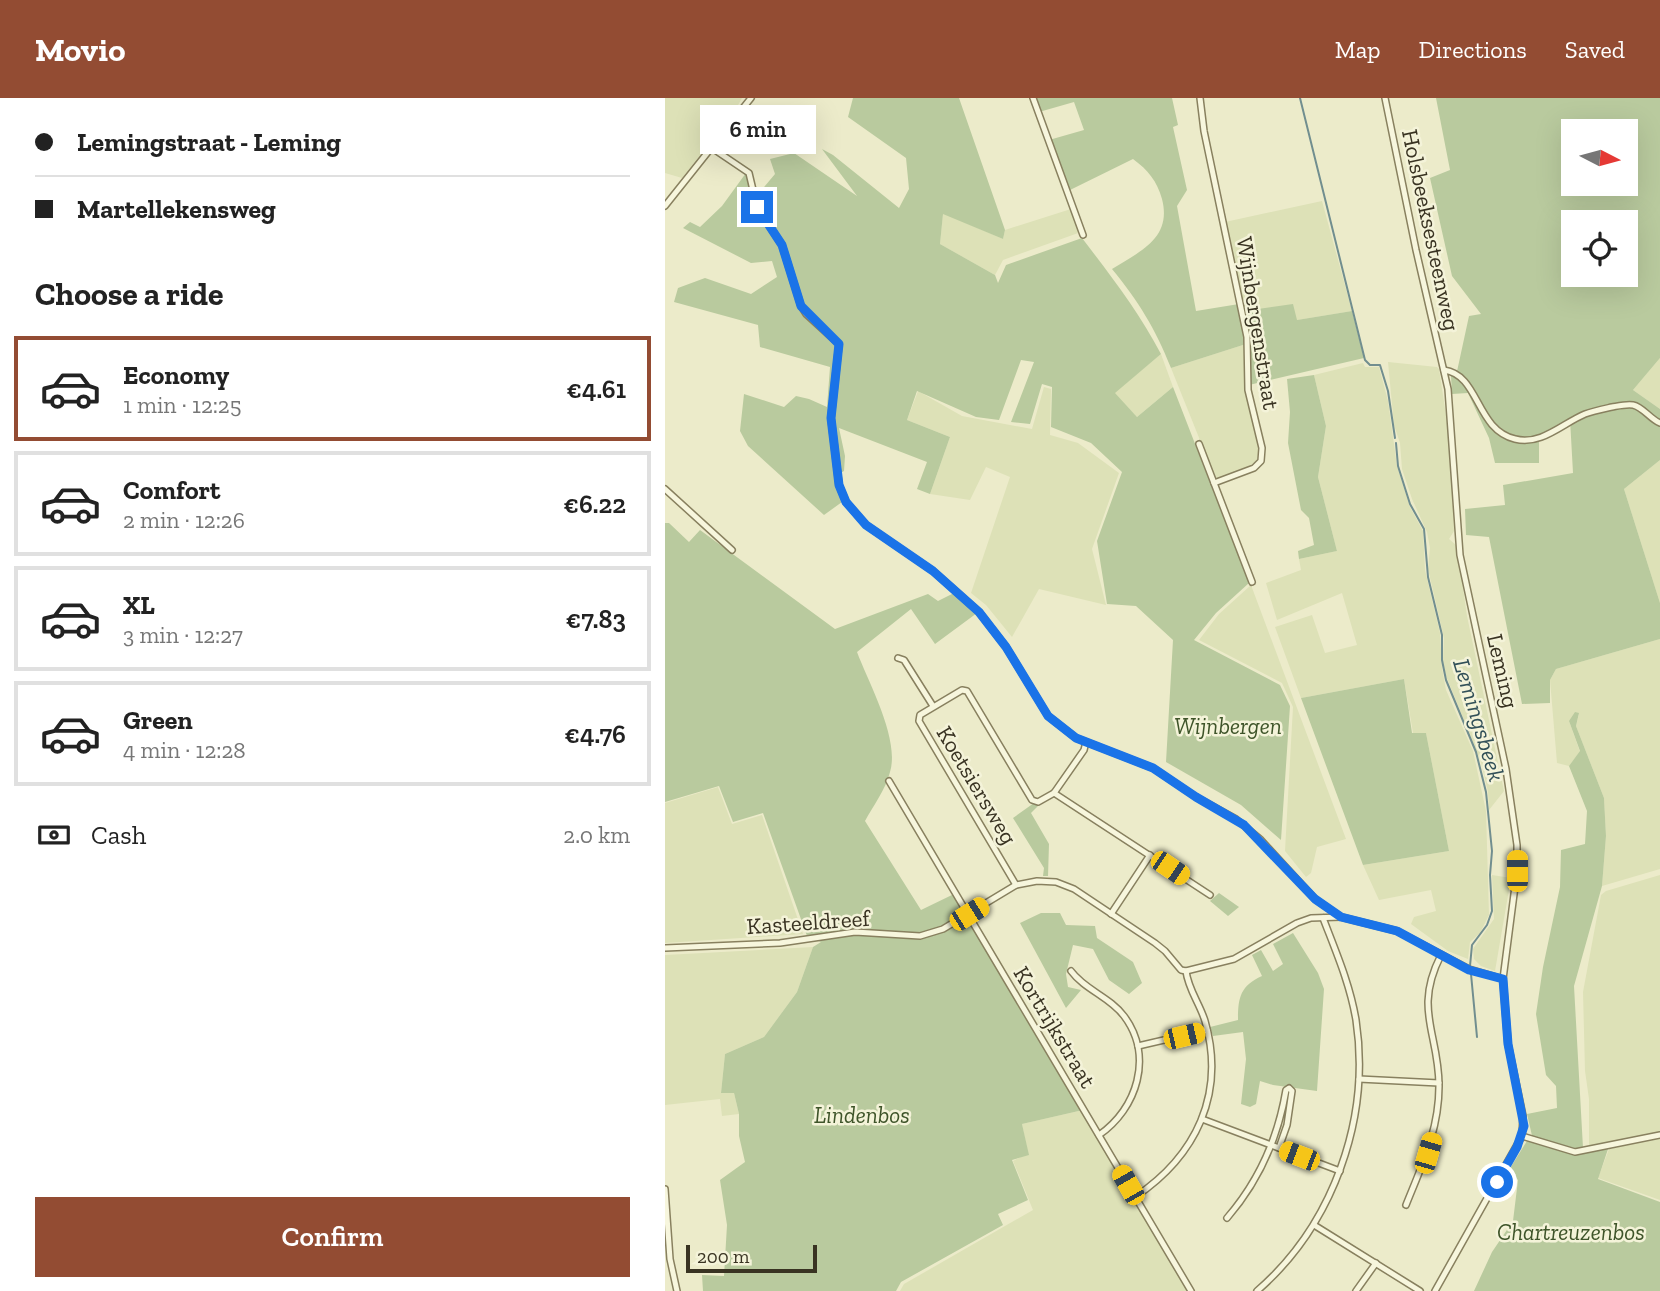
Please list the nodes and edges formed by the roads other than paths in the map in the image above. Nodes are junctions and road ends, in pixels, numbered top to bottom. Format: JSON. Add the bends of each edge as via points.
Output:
{"nodes":[{"id":1,"x":751,"y":98,"type":"edge"},
{"id":2,"x":1033,"y":98,"type":"edge"},
{"id":3,"x":1200,"y":98,"type":"edge"},
{"id":4,"x":1385,"y":98,"type":"edge"},
{"id":5,"x":712,"y":148,"type":"junction"},
{"id":6,"x":665,"y":206,"type":"edge"},
{"id":7,"x":1083,"y":235,"type":"dead end"},
{"id":8,"x":1444,"y":370,"type":"junction"},
{"id":9,"x":1660,"y":423,"type":"edge"},
{"id":10,"x":1199,"y":444,"type":"dead end"},
{"id":11,"x":1214,"y":483,"type":"junction"},
{"id":12,"x":665,"y":489,"type":"edge"},
{"id":13,"x":732,"y":550,"type":"dead end"},
{"id":14,"x":1252,"y":582,"type":"dead end"},
{"id":15,"x":898,"y":658,"type":"dead end"},
{"id":16,"x":933,"y":706,"type":"junction"},
{"id":17,"x":1086,"y":742,"type":"junction"},
{"id":18,"x":889,"y":781,"type":"dead end"},
{"id":19,"x":1054,"y":793,"type":"junction"},
{"id":20,"x":1150,"y":855,"type":"junction"},
{"id":21,"x":1016,"y":885,"type":"junction"},
{"id":22,"x":1210,"y":895,"type":"dead end"},
{"id":23,"x":1315,"y":899,"type":"junction"},
{"id":24,"x":969,"y":914,"type":"junction"},
{"id":25,"x":1111,"y":914,"type":"junction"},
{"id":26,"x":1321,"y":917,"type":"junction"},
{"id":27,"x":1341,"y":917,"type":"junction"},
{"id":28,"x":665,"y":947,"type":"edge"},
{"id":29,"x":1441,"y":955,"type":"junction"},
{"id":30,"x":1071,"y":971,"type":"dead end"},
{"id":31,"x":1186,"y":971,"type":"junction"},
{"id":32,"x":1503,"y":979,"type":"junction"},
{"id":33,"x":1207,"y":1030,"type":"junction"},
{"id":34,"x":1137,"y":1046,"type":"junction"},
{"id":35,"x":1359,"y":1079,"type":"junction"},
{"id":36,"x":1439,"y":1083,"type":"junction"},
{"id":37,"x":1202,"y":1119,"type":"junction"},
{"id":38,"x":1099,"y":1135,"type":"junction"},
{"id":39,"x":1660,"y":1135,"type":"edge"},
{"id":40,"x":1522,"y":1136,"type":"junction"},
{"id":41,"x":1272,"y":1146,"type":"junction"},
{"id":42,"x":1279,"y":1148,"type":"junction"},
{"id":43,"x":1340,"y":1171,"type":"junction"},
{"id":44,"x":665,"y":1190,"type":"edge"},
{"id":45,"x":1135,"y":1197,"type":"junction"},
{"id":46,"x":1406,"y":1205,"type":"dead end"},
{"id":47,"x":1227,"y":1218,"type":"dead end"},
{"id":48,"x":1314,"y":1224,"type":"junction"},
{"id":49,"x":1376,"y":1263,"type":"junction"},
{"id":50,"x":677,"y":1291,"type":"edge"},
{"id":51,"x":1191,"y":1291,"type":"edge"},
{"id":52,"x":1257,"y":1291,"type":"edge"},
{"id":53,"x":1356,"y":1291,"type":"edge"},
{"id":54,"x":1420,"y":1291,"type":"edge"},
{"id":55,"x":1435,"y":1291,"type":"edge"}],
"edges":[{"from":1,"to":5,"type":"street"},
{"from":2,"to":7,"type":"street"},
{"from":3,"to":11,"type":"street","name":"Wijnbergenstraat","via":[[1247,337],[1248,390],[1262,447],[1261,461],[1254,468]]},
{"from":4,"to":8,"type":"street","name":"Holsbeeksesteenweg"},
{"from":5,"to":6,"type":"street"},
{"from":5,"to":17,"type":"street","via":[[749,173],[757,207],[782,245],[801,306],[839,344],[831,418],[839,485],[846,502],[866,525],[964,597],[1006,647],[1048,716]]},
{"from":8,"to":9,"type":"street","via":[[1465,380],[1488,420],[1515,439],[1545,435],[1587,413],[1622,405],[1636,406]]},
{"from":8,"to":32,"type":"street","name":"Leming","via":[[1461,555],[1506,769],[1517,845]]},
{"from":10,"to":11,"type":"street"},
{"from":11,"to":14,"type":"street"},
{"from":12,"to":13,"type":"street"},
{"from":15,"to":16,"type":"street","name":"Koetsiersweg","via":[[904,660]]},
{"from":16,"to":19,"type":"street","name":"Koetsiersweg","via":[[967,691],[1032,800],[1038,802]]},
{"from":16,"to":21,"type":"street","name":"Koetsiersweg","via":[[919,721]]},
{"from":17,"to":19,"type":"street"},
{"from":17,"to":23,"type":"street","via":[[1153,768],[1244,825]]},
{"from":18,"to":24,"type":"street","name":"Kortrijkstraat"},
{"from":19,"to":20,"type":"street"},
{"from":20,"to":22,"type":"street"},
{"from":20,"to":25,"type":"street"},
{"from":21,"to":24,"type":"street","name":"Kasteeldreef"},
{"from":21,"to":25,"type":"street","name":"Kasteeldreef","via":[[1037,881],[1065,885]]},
{"from":23,"to":26,"type":"street"},
{"from":23,"to":27,"type":"street"},
{"from":24,"to":28,"type":"street","name":"Kasteeldreef","via":[[931,934],[913,937],[855,932],[780,943]]},
{"from":24,"to":38,"type":"street","name":"Kortrijkstraat"},
{"from":25,"to":31,"type":"street","name":"Kasteeldreef","via":[[1155,943]]},
{"from":26,"to":27,"type":"street"},
{"from":26,"to":31,"type":"street","via":[[1297,923],[1234,959]]},
{"from":26,"to":35,"type":"street","via":[[1349,988],[1358,1035]]},
{"from":27,"to":29,"type":"street","via":[[1397,931]]},
{"from":29,"to":32,"type":"street","via":[[1472,971]]},
{"from":29,"to":36,"type":"street","via":[[1427,996]]},
{"from":30,"to":34,"type":"street","via":[[1124,1016]]},
{"from":31,"to":33,"type":"street"},
{"from":32,"to":40,"type":"street","name":"Leming"},
{"from":33,"to":34,"type":"street"},
{"from":33,"to":37,"type":"street","via":[[1212,1067]]},
{"from":34,"to":38,"type":"street","via":[[1139,1074],[1131,1100]]},
{"from":35,"to":36,"type":"street"},
{"from":35,"to":43,"type":"street","via":[[1353,1128]]},
{"from":36,"to":46,"type":"street","via":[[1432,1139]]},
{"from":37,"to":41,"type":"street"},
{"from":37,"to":45,"type":"street","via":[[1177,1163]]},
{"from":38,"to":45,"type":"street","name":"Kortrijkstraat"},
{"from":39,"to":40,"type":"street","via":[[1575,1152]]},
{"from":40,"to":55,"type":"street"},
{"from":41,"to":42,"type":"street"},
{"from":41,"to":42,"type":"street","via":[[1289,1088],[1291,1100]]},
{"from":41,"to":47,"type":"street","via":[[1255,1180]]},
{"from":42,"to":43,"type":"street"},
{"from":43,"to":48,"type":"street"},
{"from":44,"to":50,"type":"street"},
{"from":45,"to":51,"type":"street","name":"Kortrijkstraat"},
{"from":48,"to":49,"type":"street"},
{"from":48,"to":52,"type":"street","via":[[1290,1258]]},
{"from":49,"to":53,"type":"street"},
{"from":49,"to":54,"type":"street"}]}
